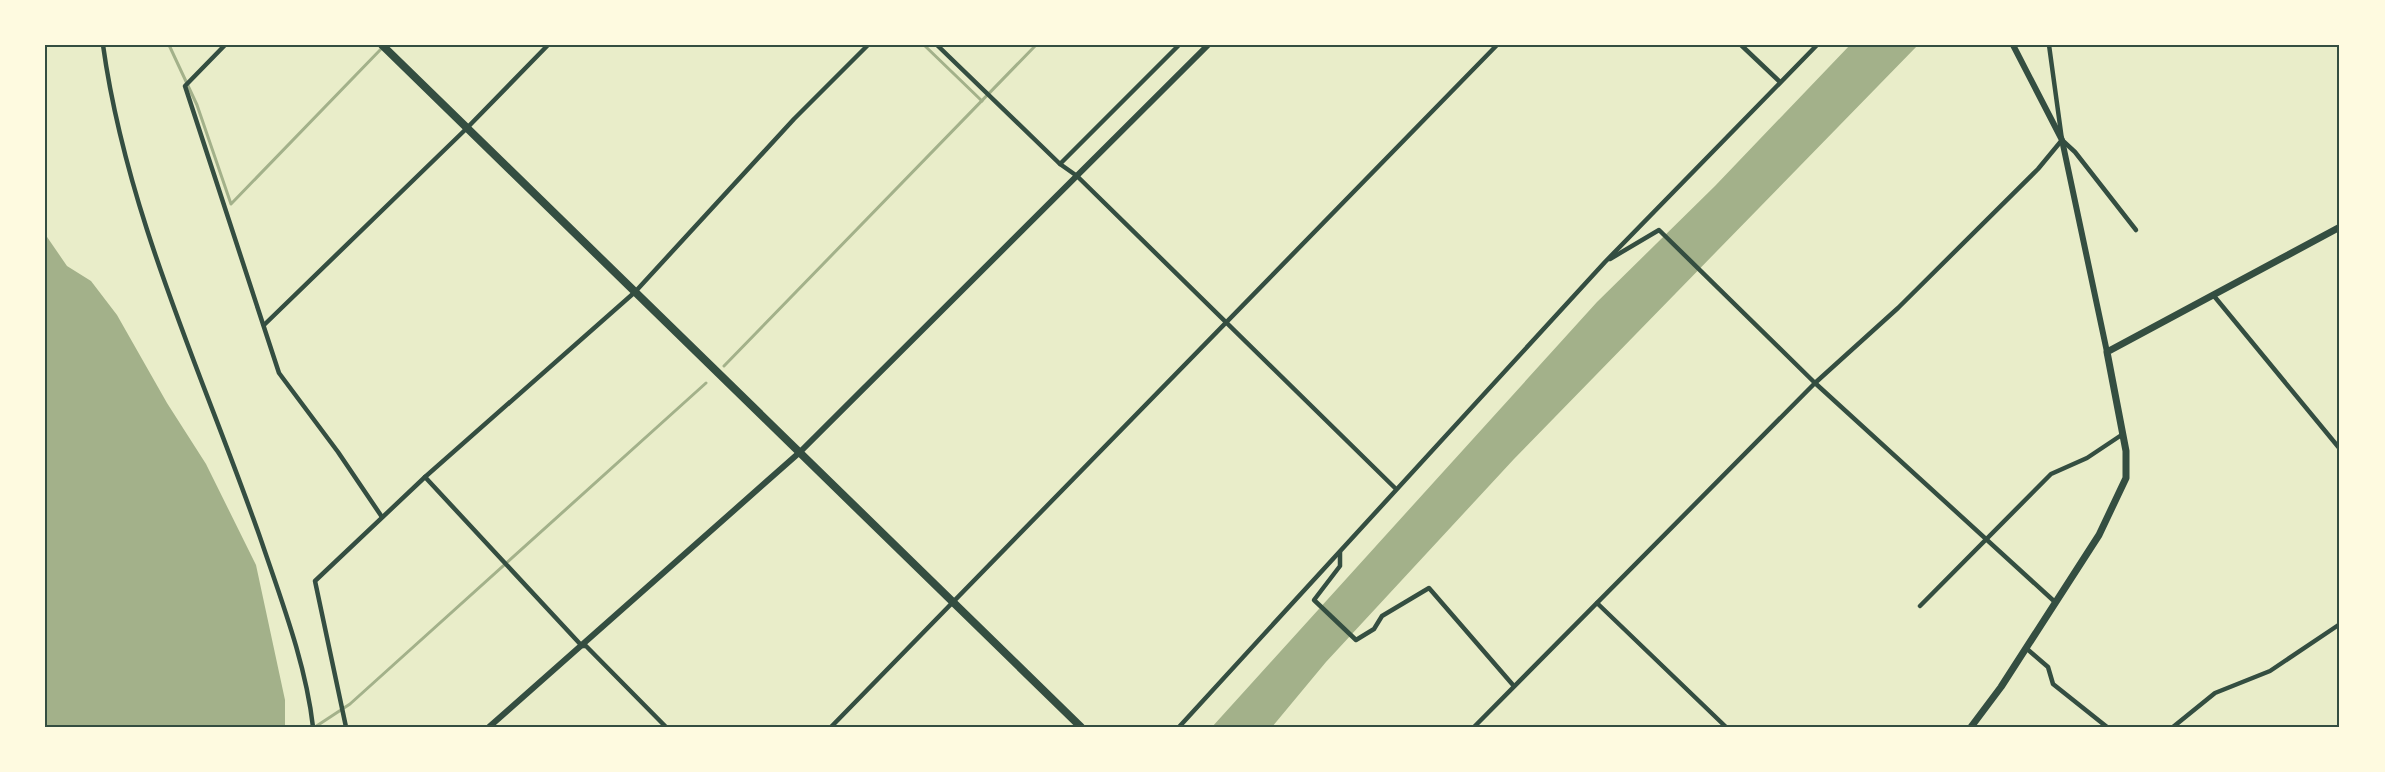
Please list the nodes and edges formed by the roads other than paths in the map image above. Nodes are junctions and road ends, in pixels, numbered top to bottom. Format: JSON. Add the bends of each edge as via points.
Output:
{"nodes":[{"id":1,"x":103,"y":45,"type":"edge"},
{"id":2,"x":225,"y":45,"type":"edge"},
{"id":3,"x":382,"y":45,"type":"edge"},
{"id":4,"x":548,"y":45,"type":"edge"},
{"id":5,"x":868,"y":45,"type":"edge"},
{"id":6,"x":938,"y":45,"type":"edge"},
{"id":7,"x":1179,"y":45,"type":"edge"},
{"id":8,"x":1208,"y":45,"type":"edge"},
{"id":9,"x":1497,"y":45,"type":"edge"},
{"id":10,"x":1741,"y":45,"type":"edge"},
{"id":11,"x":1817,"y":45,"type":"edge"},
{"id":12,"x":2013,"y":45,"type":"edge"},
{"id":13,"x":2049,"y":45,"type":"edge"},
{"id":14,"x":1779,"y":81,"type":"junction"},
{"id":15,"x":466,"y":129,"type":"junction"},
{"id":16,"x":2062,"y":140,"type":"junction"},
{"id":17,"x":1060,"y":164,"type":"junction"},
{"id":18,"x":1077,"y":176,"type":"junction"},
{"id":19,"x":2340,"y":227,"type":"edge"},
{"id":20,"x":2136,"y":230,"type":"dead end"},
{"id":21,"x":1605,"y":262,"type":"junction"},
{"id":22,"x":635,"y":292,"type":"junction"},
{"id":23,"x":2214,"y":296,"type":"junction"},
{"id":24,"x":1225,"y":322,"type":"junction"},
{"id":25,"x":264,"y":325,"type":"junction"},
{"id":26,"x":2107,"y":352,"type":"junction"},
{"id":27,"x":1815,"y":383,"type":"junction"},
{"id":28,"x":2123,"y":434,"type":"junction"},
{"id":29,"x":2340,"y":448,"type":"edge"},
{"id":30,"x":800,"y":452,"type":"junction"},
{"id":31,"x":425,"y":477,"type":"junction"},
{"id":32,"x":1395,"y":489,"type":"junction"},
{"id":33,"x":382,"y":517,"type":"junction"},
{"id":34,"x":1985,"y":540,"type":"junction"},
{"id":35,"x":1340,"y":552,"type":"junction"},
{"id":36,"x":953,"y":602,"type":"junction"},
{"id":37,"x":2055,"y":602,"type":"junction"},
{"id":38,"x":1597,"y":603,"type":"junction"},
{"id":39,"x":1920,"y":606,"type":"dead end"},
{"id":40,"x":2340,"y":624,"type":"edge"},
{"id":41,"x":582,"y":646,"type":"junction"},
{"id":42,"x":2026,"y":648,"type":"junction"},
{"id":43,"x":1513,"y":685,"type":"junction"},
{"id":44,"x":314,"y":727,"type":"edge"},
{"id":45,"x":346,"y":727,"type":"edge"},
{"id":46,"x":489,"y":727,"type":"edge"},
{"id":47,"x":666,"y":727,"type":"edge"},
{"id":48,"x":831,"y":727,"type":"edge"},
{"id":49,"x":1081,"y":727,"type":"edge"},
{"id":50,"x":1179,"y":727,"type":"edge"},
{"id":51,"x":1474,"y":727,"type":"edge"},
{"id":52,"x":1726,"y":727,"type":"edge"},
{"id":53,"x":1971,"y":727,"type":"edge"},
{"id":54,"x":2107,"y":727,"type":"edge"},
{"id":55,"x":2174,"y":727,"type":"edge"}],
"edges":[{"from":1,"to":44,"type":"street","via":[[110,97],[152,244],[282,602]]},
{"from":2,"to":25,"type":"street","via":[[185,86]]},
{"from":3,"to":15,"type":"highway"},
{"from":4,"to":15,"type":"street"},
{"from":5,"to":22,"type":"street","via":[[794,118]]},
{"from":6,"to":17,"type":"street"},
{"from":7,"to":17,"type":"street"},
{"from":8,"to":18,"type":"street"},
{"from":9,"to":24,"type":"street"},
{"from":10,"to":14,"type":"street"},
{"from":11,"to":14,"type":"street"},
{"from":12,"to":16,"type":"street"},
{"from":13,"to":16,"type":"street"},
{"from":14,"to":21,"type":"street"},
{"from":15,"to":22,"type":"highway"},
{"from":15,"to":25,"type":"street"},
{"from":16,"to":20,"type":"street"},
{"from":16,"to":26,"type":"street"},
{"from":16,"to":27,"type":"street","via":[[2038,169],[1898,308]]},
{"from":17,"to":18,"type":"street"},
{"from":18,"to":24,"type":"street"},
{"from":18,"to":30,"type":"street"},
{"from":19,"to":23,"type":"main road"},
{"from":21,"to":27,"type":"street","via":[[1659,230]]},
{"from":21,"to":32,"type":"street"},
{"from":22,"to":30,"type":"highway"},
{"from":22,"to":31,"type":"street"},
{"from":23,"to":26,"type":"main road"},
{"from":23,"to":29,"type":"street"},
{"from":24,"to":32,"type":"street"},
{"from":24,"to":36,"type":"street"},
{"from":25,"to":33,"type":"street","via":[[279,373]]},
{"from":26,"to":28,"type":"main road"},
{"from":27,"to":34,"type":"street"},
{"from":27,"to":38,"type":"street"},
{"from":28,"to":34,"type":"street","via":[[2087,458],[2051,474]]},
{"from":28,"to":37,"type":"main road","via":[[2126,478],[2099,535]]},
{"from":30,"to":36,"type":"highway"},
{"from":30,"to":41,"type":"street"},
{"from":31,"to":33,"type":"street"},
{"from":31,"to":41,"type":"street"},
{"from":32,"to":35,"type":"street"},
{"from":33,"to":45,"type":"street","via":[[315,581]]},
{"from":34,"to":37,"type":"street"},
{"from":34,"to":39,"type":"street"},
{"from":35,"to":43,"type":"street","via":[[1340,566],[1314,600],[1356,640],[1374,629],[1382,616],[1429,588]]},
{"from":35,"to":50,"type":"street"},
{"from":36,"to":48,"type":"street"},
{"from":36,"to":49,"type":"highway"},
{"from":37,"to":42,"type":"main road"},
{"from":38,"to":43,"type":"street"},
{"from":38,"to":52,"type":"street"},
{"from":40,"to":55,"type":"street","via":[[2270,671],[2215,693]]},
{"from":41,"to":46,"type":"street"},
{"from":41,"to":47,"type":"street"},
{"from":42,"to":53,"type":"main road"},
{"from":42,"to":54,"type":"street","via":[[2048,667],[2053,684]]},
{"from":43,"to":51,"type":"street"}]}
